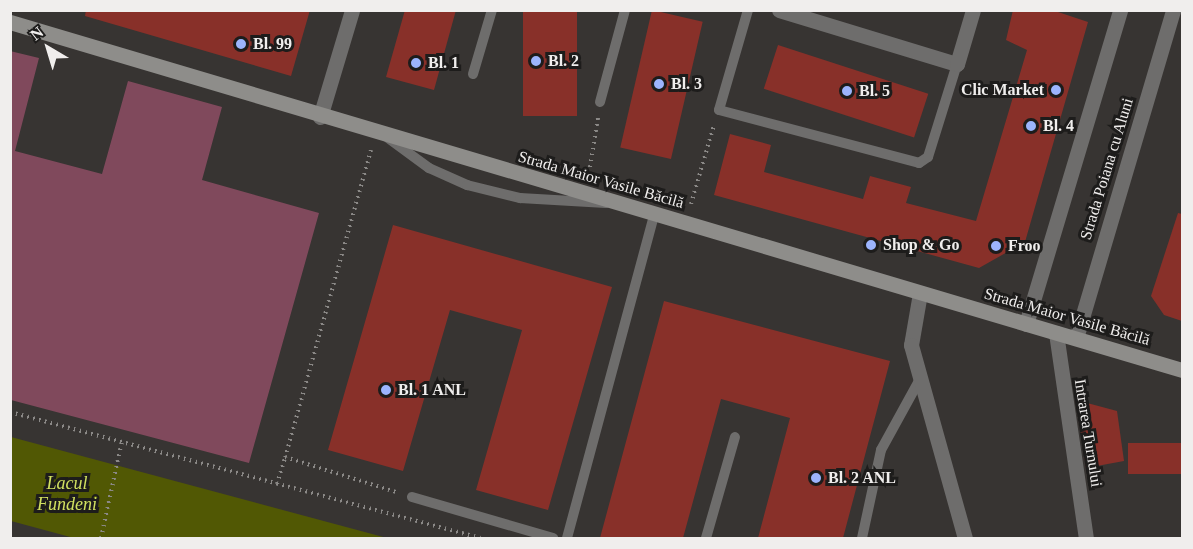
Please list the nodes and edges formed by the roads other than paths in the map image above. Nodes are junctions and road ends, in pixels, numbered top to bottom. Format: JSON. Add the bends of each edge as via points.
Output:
{"nodes":[{"id":1,"x":352,"y":10,"type":"edge"},
{"id":2,"x":492,"y":10,"type":"edge"},
{"id":3,"x":625,"y":10,"type":"edge"},
{"id":4,"x":748,"y":10,"type":"edge"},
{"id":5,"x":779,"y":10,"type":"edge"},
{"id":6,"x":973,"y":10,"type":"edge"},
{"id":7,"x":1120,"y":10,"type":"edge"},
{"id":8,"x":1173,"y":10,"type":"edge"},
{"id":9,"x":10,"y":22,"type":"edge"},
{"id":10,"x":957,"y":64,"type":"junction"},
{"id":11,"x":473,"y":74,"type":"dead end"},
{"id":12,"x":600,"y":102,"type":"road end"},
{"id":13,"x":320,"y":117,"type":"junction"},
{"id":14,"x":379,"y":134,"type":"junction"},
{"id":15,"x":613,"y":202,"type":"junction"},
{"id":16,"x":654,"y":215,"type":"junction"},
{"id":17,"x":920,"y":293,"type":"junction"},
{"id":18,"x":1026,"y":324,"type":"junction"},
{"id":19,"x":1056,"y":333,"type":"junction"},
{"id":20,"x":1076,"y":338,"type":"junction"},
{"id":21,"x":1182,"y":370,"type":"edge"},
{"id":22,"x":921,"y":379,"type":"junction"},
{"id":23,"x":735,"y":437,"type":"dead end"},
{"id":24,"x":411,"y":496,"type":"road end"},
{"id":25,"x":553,"y":538,"type":"edge"},
{"id":26,"x":567,"y":538,"type":"edge"},
{"id":27,"x":706,"y":538,"type":"edge"},
{"id":28,"x":862,"y":538,"type":"edge"},
{"id":29,"x":965,"y":538,"type":"edge"},
{"id":30,"x":1086,"y":538,"type":"edge"}],
"edges":[{"from":1,"to":13,"type":"street"},
{"from":2,"to":11,"type":"lane"},
{"from":3,"to":12,"type":"lane"},
{"from":4,"to":10,"type":"lane","via":[[719,110],[924,162]]},
{"from":5,"to":10,"type":"street"},
{"from":6,"to":10,"type":"street"},
{"from":7,"to":18,"type":"street","name":"Strada Poiana cu Aluni"},
{"from":8,"to":20,"type":"street","name":"Strada Poiana cu Aluni"},
{"from":9,"to":13,"type":"street","name":"Strada Maior Vasile Băcilă"},
{"from":13,"to":14,"type":"street","name":"Strada Maior Vasile Băcilă"},
{"from":14,"to":15,"type":"street","name":"Strada Maior Vasile Băcilă"},
{"from":14,"to":15,"type":"lane","via":[[429,168],[467,185],[520,198]]},
{"from":15,"to":16,"type":"street","name":"Strada Maior Vasile Băcilă"},
{"from":16,"to":17,"type":"street","name":"Strada Maior Vasile Băcilă"},
{"from":16,"to":26,"type":"lane"},
{"from":17,"to":18,"type":"street","name":"Strada Maior Vasile Băcilă"},
{"from":17,"to":22,"type":"street","via":[[911,345]]},
{"from":18,"to":19,"type":"street","name":"Strada Maior Vasile Băcilă"},
{"from":19,"to":20,"type":"street","name":"Strada Maior Vasile Băcilă"},
{"from":19,"to":30,"type":"street","name":"Intrarea Turnului"},
{"from":20,"to":21,"type":"street","name":"Strada Maior Vasile Băcilă"},
{"from":22,"to":28,"type":"lane","via":[[881,450]]},
{"from":22,"to":29,"type":"street"},
{"from":23,"to":27,"type":"lane"},
{"from":24,"to":25,"type":"lane"}]}
